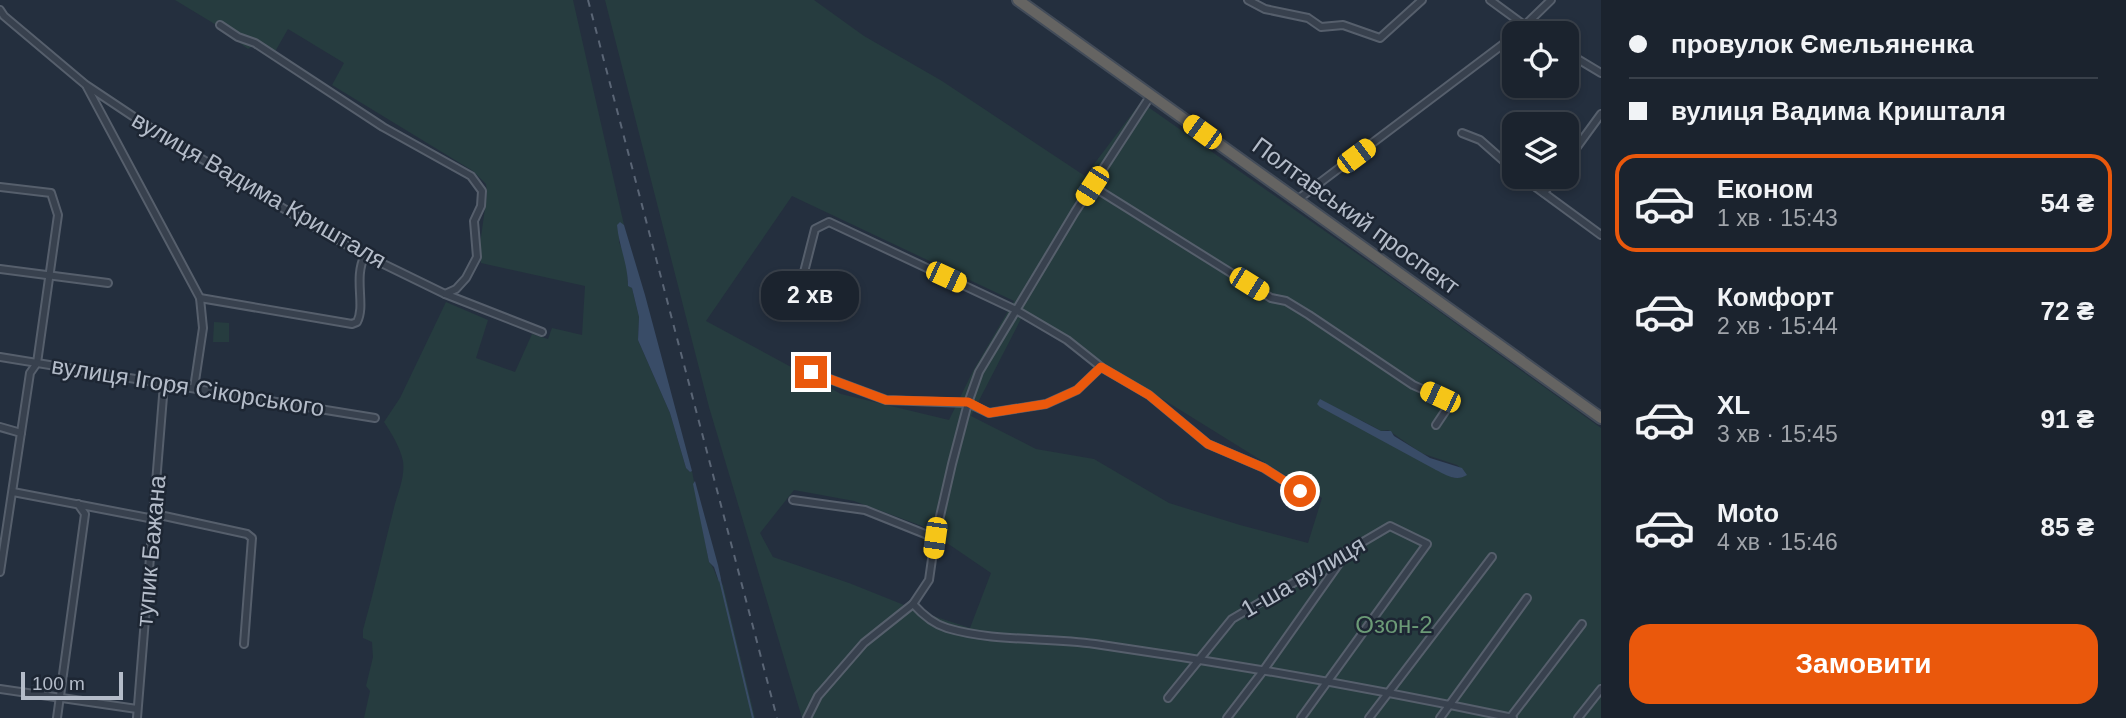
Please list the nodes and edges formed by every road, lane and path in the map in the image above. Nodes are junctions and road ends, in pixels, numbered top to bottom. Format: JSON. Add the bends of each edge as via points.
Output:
{"nodes":[{"id":1,"x":1017,"y":0,"type":"edge"},
{"id":2,"x":1248,"y":0,"type":"edge"},
{"id":3,"x":1422,"y":0,"type":"edge"},
{"id":4,"x":1490,"y":0,"type":"edge"},
{"id":5,"x":1551,"y":0,"type":"edge"},
{"id":6,"x":0,"y":10,"type":"edge"},
{"id":7,"x":1517,"y":21,"type":"edge"},
{"id":8,"x":1531,"y":21,"type":"edge"},
{"id":9,"x":220,"y":25,"type":"dead end"},
{"id":10,"x":1502,"y":46,"type":"edge"},
{"id":11,"x":1579,"y":60,"type":"edge"},
{"id":12,"x":1601,"y":74,"type":"edge"},
{"id":13,"x":86,"y":85,"type":"junction"},
{"id":14,"x":1151,"y":95,"type":"junction"},
{"id":15,"x":1601,"y":114,"type":"edge"},
{"id":16,"x":1462,"y":133,"type":"dead end"},
{"id":17,"x":1579,"y":144,"type":"edge"},
{"id":18,"x":1502,"y":159,"type":"edge"},
{"id":19,"x":1092,"y":186,"type":"junction"},
{"id":20,"x":0,"y":187,"type":"edge"},
{"id":21,"x":1538,"y":189,"type":"edge"},
{"id":22,"x":1547,"y":189,"type":"edge"},
{"id":23,"x":1544,"y":193,"type":"junction"},
{"id":24,"x":1297,"y":200,"type":"junction"},
{"id":25,"x":1601,"y":235,"type":"edge"},
{"id":26,"x":365,"y":256,"type":"junction"},
{"id":27,"x":0,"y":270,"type":"edge"},
{"id":28,"x":48,"y":275,"type":"junction"},
{"id":29,"x":803,"y":276,"type":"dead end"},
{"id":30,"x":108,"y":283,"type":"dead end"},
{"id":31,"x":445,"y":294,"type":"junction"},
{"id":32,"x":200,"y":298,"type":"junction"},
{"id":33,"x":1016,"y":310,"type":"junction"},
{"id":34,"x":542,"y":332,"type":"dead end"},
{"id":35,"x":0,"y":357,"type":"edge"},
{"id":36,"x":37,"y":363,"type":"junction"},
{"id":37,"x":1101,"y":367,"type":"junction"},
{"id":38,"x":811,"y":372,"type":"dead end"},
{"id":39,"x":164,"y":384,"type":"junction"},
{"id":40,"x":194,"y":388,"type":"junction"},
{"id":41,"x":968,"y":402,"type":"junction"},
{"id":42,"x":375,"y":418,"type":"dead end"},
{"id":43,"x":1601,"y":418,"type":"edge"},
{"id":44,"x":1436,"y":425,"type":"dead end"},
{"id":45,"x":0,"y":426,"type":"edge"},
{"id":46,"x":22,"y":433,"type":"junction"},
{"id":47,"x":1300,"y":491,"type":"dead end"},
{"id":48,"x":13,"y":492,"type":"junction"},
{"id":49,"x":793,"y":500,"type":"dead end"},
{"id":50,"x":78,"y":504,"type":"junction"},
{"id":51,"x":154,"y":517,"type":"junction"},
{"id":52,"x":2,"y":538,"type":"edge"},
{"id":53,"x":935,"y":538,"type":"junction"},
{"id":54,"x":1348,"y":552,"type":"junction"},
{"id":55,"x":1492,"y":558,"type":"dead end"},
{"id":56,"x":0,"y":572,"type":"edge"},
{"id":57,"x":1527,"y":598,"type":"dead end"},
{"id":58,"x":912,"y":604,"type":"junction"},
{"id":59,"x":1582,"y":624,"type":"dead end"},
{"id":60,"x":244,"y":644,"type":"dead end"},
{"id":61,"x":1201,"y":659,"type":"junction"},
{"id":62,"x":1263,"y":671,"type":"junction"},
{"id":63,"x":1327,"y":683,"type":"junction"},
{"id":64,"x":0,"y":689,"type":"edge"},
{"id":65,"x":1601,"y":689,"type":"edge"},
{"id":66,"x":1388,"y":694,"type":"junction"},
{"id":67,"x":61,"y":698,"type":"junction"},
{"id":68,"x":1168,"y":698,"type":"dead end"},
{"id":69,"x":1450,"y":705,"type":"junction"},
{"id":70,"x":137,"y":709,"type":"junction"},
{"id":71,"x":57,"y":718,"type":"edge"},
{"id":72,"x":137,"y":718,"type":"edge"},
{"id":73,"x":807,"y":718,"type":"edge"},
{"id":74,"x":1227,"y":718,"type":"edge"},
{"id":75,"x":1301,"y":718,"type":"edge"},
{"id":76,"x":1369,"y":718,"type":"edge"},
{"id":77,"x":1440,"y":718,"type":"edge"},
{"id":78,"x":1512,"y":718,"type":"edge"},
{"id":79,"x":1578,"y":718,"type":"edge"}],
"edges":[{"from":1,"to":14,"type":"highway","name":"Полтавський проспект"},
{"from":2,"to":3,"type":"street","via":[[1265,9],[1308,18],[1321,27],[1343,25],[1380,38]]},
{"from":4,"to":7,"type":"street"},
{"from":5,"to":8,"type":"street"},
{"from":6,"to":13,"type":"street","name":"вулиця Вадима Кришталя"},
{"from":9,"to":31,"type":"street","via":[[477,183],[482,191],[474,221],[477,257],[466,278]]},
{"from":10,"to":24,"type":"street"},
{"from":11,"to":12,"type":"street"},
{"from":13,"to":26,"type":"street","name":"вулиця Вадима Кришталя"},
{"from":13,"to":32,"type":"street"},
{"from":14,"to":19,"type":"street"},
{"from":14,"to":24,"type":"highway","name":"Полтавський проспект"},
{"from":15,"to":17,"type":"street"},
{"from":16,"to":18,"type":"street","via":[[1480,140]]},
{"from":19,"to":33,"type":"street"},
{"from":19,"to":44,"type":"street","via":[[1271,299],[1286,301],[1309,314],[1413,385],[1440,397],[1448,407]]},
{"from":20,"to":28,"type":"street","via":[[51,193],[58,215]]},
{"from":21,"to":23,"type":"street"},
{"from":22,"to":23,"type":"street"},
{"from":23,"to":25,"type":"street"},
{"from":24,"to":43,"type":"highway","name":"Полтавський проспект"},
{"from":26,"to":31,"type":"street","name":"вулиця Вадима Кришталя"},
{"from":26,"to":32,"type":"street","via":[[358,288],[360,316],[352,324]]},
{"from":27,"to":28,"type":"street"},
{"from":28,"to":30,"type":"street"},
{"from":28,"to":36,"type":"street"},
{"from":29,"to":33,"type":"street","via":[[815,229],[829,222]]},
{"from":31,"to":34,"type":"street","name":"вулиця Вадима Кришталя"},
{"from":32,"to":40,"type":"street","via":[[203,328]]},
{"from":33,"to":37,"type":"street"},
{"from":33,"to":41,"type":"street","via":[[979,372]]},
{"from":35,"to":36,"type":"street","name":"вулиця Ігоря Сікорського"},
{"from":36,"to":39,"type":"street","name":"вулиця Ігоря Сікорського"},
{"from":36,"to":46,"type":"street","via":[[30,373]]},
{"from":37,"to":41,"type":"street","via":[[1077,390],[1046,404],[989,413]]},
{"from":37,"to":47,"type":"street","via":[[1149,395],[1208,444],[1264,468]]},
{"from":38,"to":41,"type":"street","via":[[886,400]]},
{"from":39,"to":40,"type":"street","name":"вулиця Ігоря Сікорського"},
{"from":39,"to":51,"type":"street","name":"тупик Бажана"},
{"from":40,"to":42,"type":"street","name":"вулиця Ігоря Сікорського"},
{"from":41,"to":53,"type":"street"},
{"from":45,"to":46,"type":"street"},
{"from":46,"to":48,"type":"street"},
{"from":48,"to":50,"type":"street"},
{"from":48,"to":52,"type":"street"},
{"from":49,"to":53,"type":"street","via":[[865,510]]},
{"from":50,"to":51,"type":"street"},
{"from":50,"to":67,"type":"street","via":[[85,514]]},
{"from":51,"to":60,"type":"street","via":[[252,538]]},
{"from":51,"to":70,"type":"street","name":"тупик Бажана"},
{"from":52,"to":56,"type":"street"},
{"from":53,"to":58,"type":"street","via":[[929,580]]},
{"from":54,"to":61,"type":"street","name":"1-ша вулиця","via":[[1232,619]]},
{"from":54,"to":62,"type":"street"},
{"from":54,"to":63,"type":"street","name":"1-ша вулиця","via":[[1390,526],[1427,544]]},
{"from":55,"to":66,"type":"street"},
{"from":57,"to":69,"type":"street"},
{"from":58,"to":61,"type":"street","via":[[943,627],[969,633]]},
{"from":58,"to":73,"type":"street","via":[[864,643],[818,696]]},
{"from":59,"to":78,"type":"street"},
{"from":61,"to":62,"type":"street"},
{"from":61,"to":68,"type":"street","name":"1-ша вулиця"},
{"from":62,"to":63,"type":"street"},
{"from":62,"to":74,"type":"street"},
{"from":63,"to":66,"type":"street"},
{"from":63,"to":75,"type":"street"},
{"from":64,"to":67,"type":"street"},
{"from":65,"to":79,"type":"street"},
{"from":66,"to":69,"type":"street"},
{"from":66,"to":76,"type":"street"},
{"from":67,"to":70,"type":"street"},
{"from":67,"to":71,"type":"street"},
{"from":69,"to":77,"type":"street"},
{"from":69,"to":78,"type":"street"},
{"from":70,"to":72,"type":"street","name":"тупик Бажана"}]}
